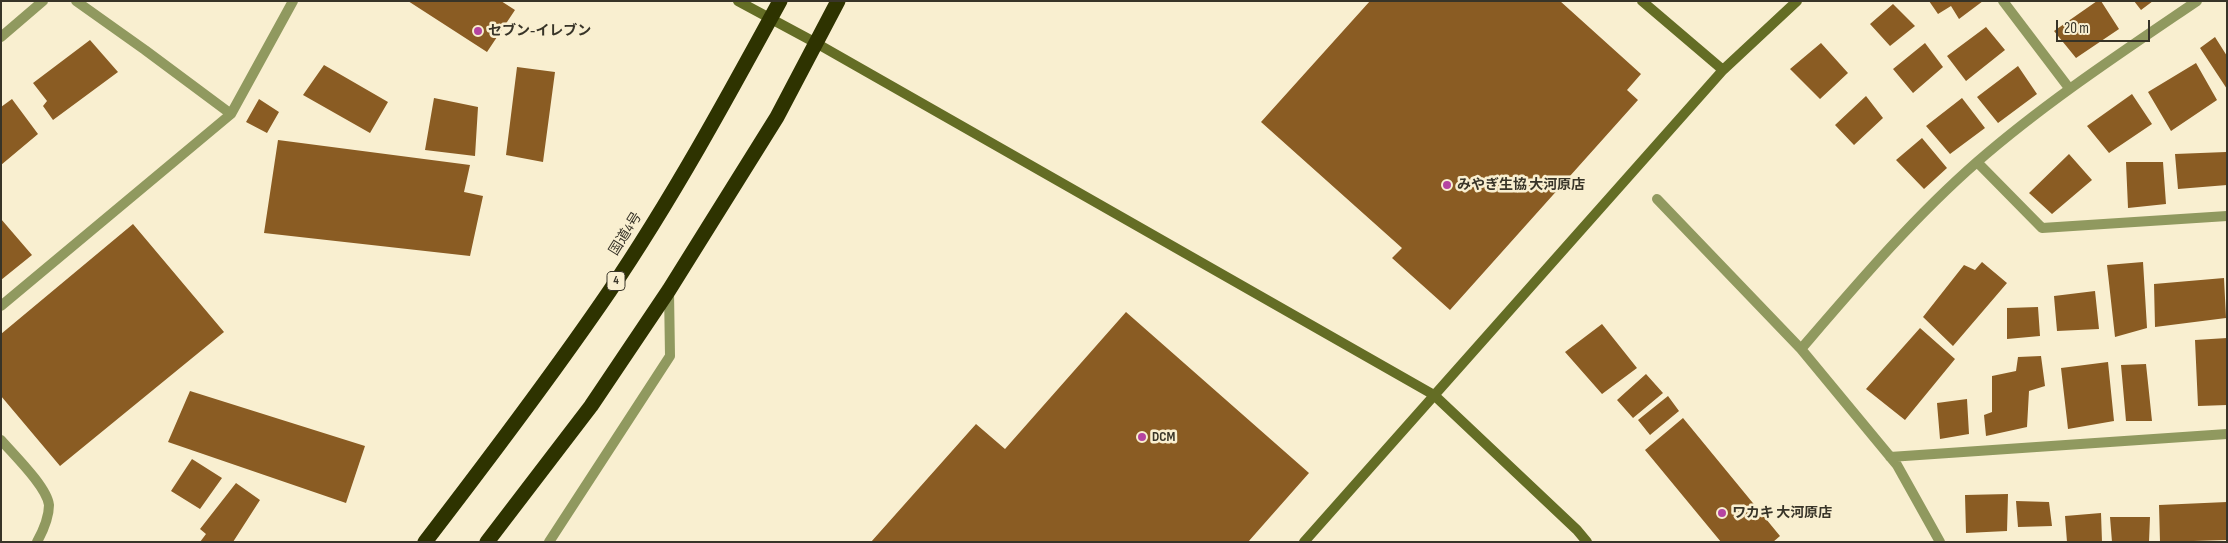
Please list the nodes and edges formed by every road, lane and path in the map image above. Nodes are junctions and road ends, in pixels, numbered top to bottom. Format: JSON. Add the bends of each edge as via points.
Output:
{"nodes":[{"id":1,"x":44,"y":1,"type":"edge"},
{"id":2,"x":76,"y":1,"type":"edge"},
{"id":3,"x":293,"y":1,"type":"edge"},
{"id":4,"x":738,"y":1,"type":"edge"},
{"id":5,"x":780,"y":1,"type":"edge"},
{"id":6,"x":838,"y":1,"type":"edge"},
{"id":7,"x":1642,"y":1,"type":"edge"},
{"id":8,"x":1797,"y":1,"type":"edge"},
{"id":9,"x":2003,"y":1,"type":"edge"},
{"id":10,"x":2197,"y":1,"type":"edge"},
{"id":11,"x":770,"y":19,"type":"junction"},
{"id":12,"x":1,"y":37,"type":"edge"},
{"id":13,"x":816,"y":43,"type":"junction"},
{"id":14,"x":1723,"y":70,"type":"junction"},
{"id":15,"x":2069,"y":88,"type":"junction"},
{"id":16,"x":231,"y":114,"type":"junction"},
{"id":17,"x":1977,"y":162,"type":"junction"},
{"id":18,"x":1657,"y":198,"type":"dead end"},
{"id":19,"x":2227,"y":216,"type":"edge"},
{"id":20,"x":669,"y":290,"type":"junction"},
{"id":21,"x":1,"y":306,"type":"edge"},
{"id":22,"x":1801,"y":349,"type":"junction"},
{"id":23,"x":1434,"y":395,"type":"junction"},
{"id":24,"x":2227,"y":434,"type":"edge"},
{"id":25,"x":1,"y":440,"type":"edge"},
{"id":26,"x":1890,"y":457,"type":"junction"},
{"id":27,"x":37,"y":542,"type":"edge"},
{"id":28,"x":425,"y":542,"type":"edge"},
{"id":29,"x":487,"y":542,"type":"edge"},
{"id":30,"x":549,"y":542,"type":"edge"},
{"id":31,"x":1304,"y":542,"type":"edge"},
{"id":32,"x":1586,"y":542,"type":"edge"},
{"id":33,"x":1940,"y":542,"type":"edge"}],
"edges":[{"from":1,"to":12,"type":"street"},
{"from":2,"to":16,"type":"street"},
{"from":3,"to":16,"type":"street"},
{"from":4,"to":11,"type":"street"},
{"from":5,"to":11,"type":"highway","name":"国道4号","number":"4"},
{"from":6,"to":13,"type":"highway"},
{"from":7,"to":14,"type":"street"},
{"from":8,"to":14,"type":"street"},
{"from":9,"to":15,"type":"street"},
{"from":10,"to":15,"type":"street"},
{"from":11,"to":13,"type":"street"},
{"from":11,"to":28,"type":"highway","name":"国道4号","number":"4","via":[[701,144],[610,291],[507,435]]},
{"from":13,"to":20,"type":"highway","via":[[777,117]]},
{"from":13,"to":23,"type":"street"},
{"from":14,"to":23,"type":"street"},
{"from":15,"to":17,"type":"street"},
{"from":16,"to":21,"type":"street"},
{"from":17,"to":19,"type":"street","via":[[2042,228]]},
{"from":17,"to":22,"type":"street","via":[[1890,247]]},
{"from":18,"to":22,"type":"street"},
{"from":20,"to":29,"type":"highway","via":[[590,406]]},
{"from":20,"to":30,"type":"street","via":[[670,356]]},
{"from":22,"to":26,"type":"street"},
{"from":23,"to":31,"type":"street"},
{"from":23,"to":32,"type":"street"},
{"from":24,"to":26,"type":"street"},
{"from":25,"to":27,"type":"street","via":[[42,489],[49,505],[45,526]]},
{"from":26,"to":33,"type":"street"}]}
